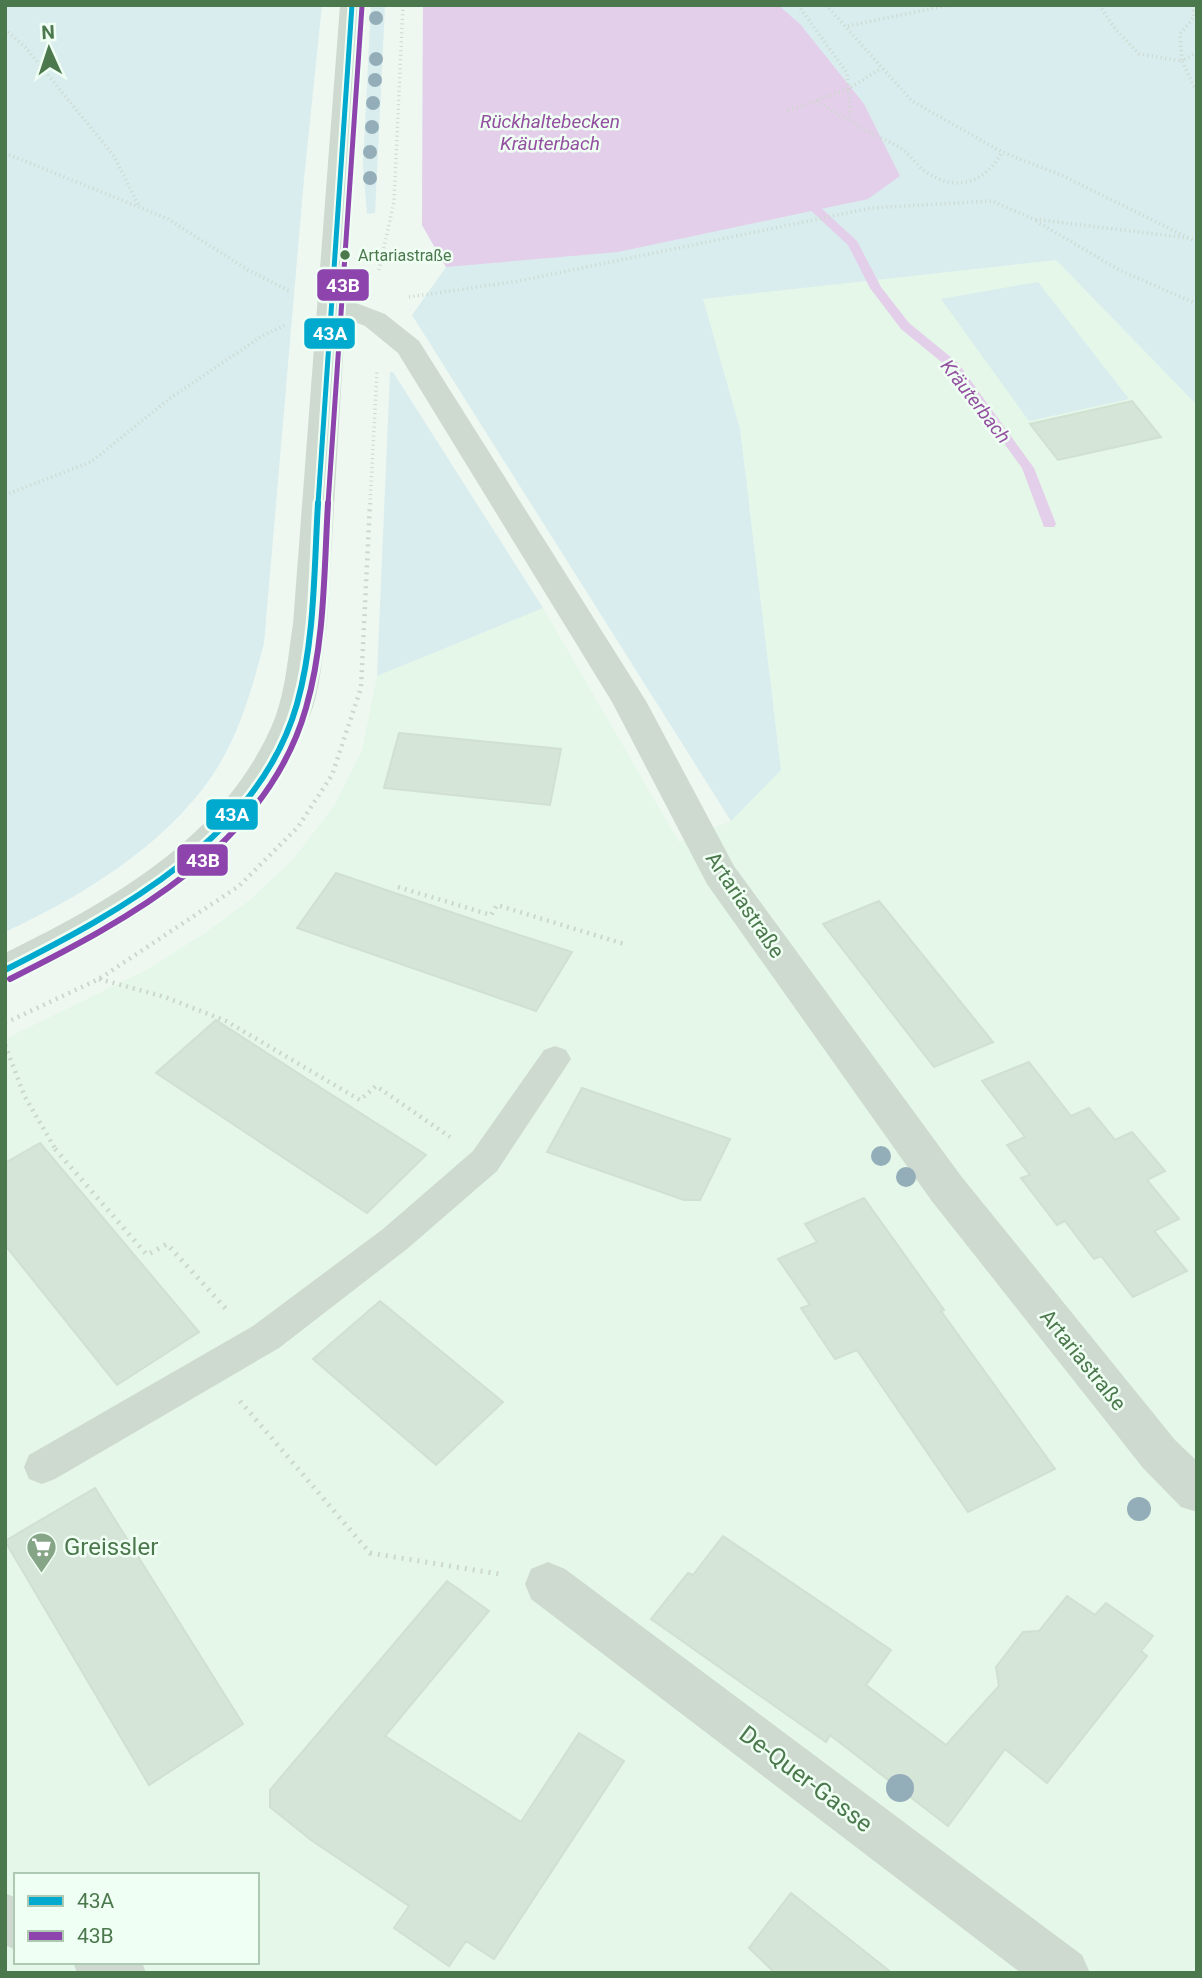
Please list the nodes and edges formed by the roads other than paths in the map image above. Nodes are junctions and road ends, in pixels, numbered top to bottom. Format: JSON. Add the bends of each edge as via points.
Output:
{"nodes":[{"id":1,"x":352,"y":5,"type":"edge"},
{"id":2,"x":332,"y":303,"type":"junction"},
{"id":3,"x":5,"y":970,"type":"edge"},
{"id":4,"x":555,"y":1059,"type":"dead end"},
{"id":5,"x":41,"y":1467,"type":"dead end"},
{"id":6,"x":1197,"y":1492,"type":"edge"},
{"id":7,"x":548,"y":1584,"type":"road end"},
{"id":8,"x":103,"y":1964,"type":"edge"},
{"id":9,"x":120,"y":1973,"type":"edge"},
{"id":10,"x":1064,"y":1973,"type":"edge"}],
"edges":[{"from":1,"to":2,"type":"street"},
{"from":2,"to":3,"type":"street","via":[[310,624],[300,692],[278,752],[234,817],[163,881],[85,930]]},
{"from":2,"to":6,"type":"street","name":"Artariastraße","via":[[374,309],[409,347],[629,701],[720,874],[946,1188],[1158,1454]]},
{"from":4,"to":5,"type":"lane","via":[[485,1161],[394,1239],[256,1342]]},
{"from":7,"to":10,"type":"street","name":"De-Quer-Gasse"},
{"from":8,"to":9,"type":"street"}]}
